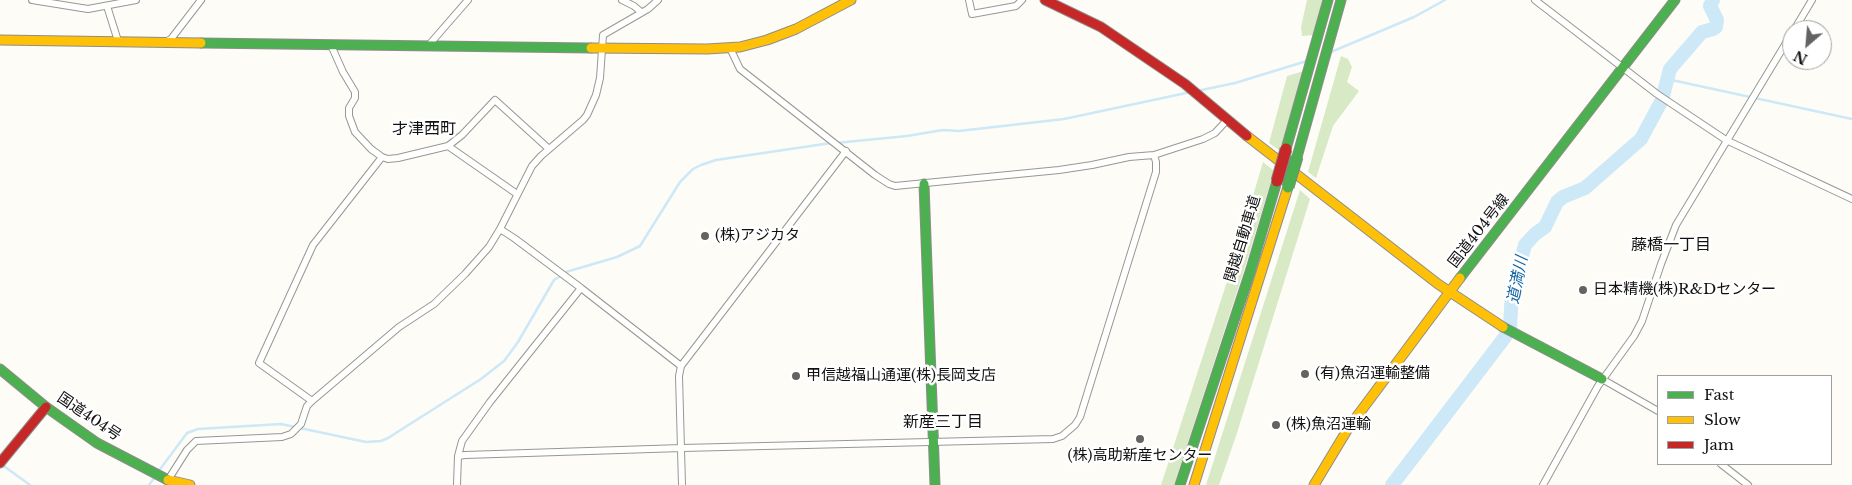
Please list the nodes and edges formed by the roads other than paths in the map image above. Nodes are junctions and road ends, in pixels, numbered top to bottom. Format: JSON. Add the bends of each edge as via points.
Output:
{"nodes":[{"id":1,"x":32,"y":0,"type":"edge"},
{"id":2,"x":136,"y":0,"type":"edge"},
{"id":3,"x":201,"y":0,"type":"edge"},
{"id":4,"x":468,"y":0,"type":"edge"},
{"id":5,"x":622,"y":0,"type":"edge"},
{"id":6,"x":658,"y":0,"type":"edge"},
{"id":7,"x":851,"y":0,"type":"edge"},
{"id":8,"x":969,"y":0,"type":"edge"},
{"id":9,"x":1022,"y":0,"type":"edge"},
{"id":10,"x":1046,"y":0,"type":"edge"},
{"id":11,"x":1328,"y":0,"type":"edge"},
{"id":12,"x":1341,"y":0,"type":"edge"},
{"id":13,"x":1535,"y":0,"type":"edge"},
{"id":14,"x":1675,"y":0,"type":"edge"},
{"id":15,"x":1812,"y":0,"type":"edge"},
{"id":16,"x":107,"y":6,"type":"junction"},
{"id":17,"x":641,"y":12,"type":"junction"},
{"id":18,"x":1800,"y":20,"type":"edge"},
{"id":19,"x":0,"y":40,"type":"edge"},
{"id":20,"x":118,"y":41,"type":"junction"},
{"id":21,"x":165,"y":42,"type":"junction"},
{"id":22,"x":331,"y":45,"type":"junction"},
{"id":23,"x":428,"y":46,"type":"junction"},
{"id":24,"x":603,"y":47,"type":"junction"},
{"id":25,"x":730,"y":48,"type":"junction"},
{"id":26,"x":1782,"y":50,"type":"edge"},
{"id":27,"x":1624,"y":69,"type":"junction"},
{"id":28,"x":1227,"y":120,"type":"junction"},
{"id":29,"x":1726,"y":140,"type":"junction"},
{"id":30,"x":448,"y":146,"type":"junction"},
{"id":31,"x":549,"y":149,"type":"junction"},
{"id":32,"x":846,"y":151,"type":"junction"},
{"id":33,"x":1154,"y":155,"type":"junction"},
{"id":34,"x":382,"y":157,"type":"junction"},
{"id":35,"x":924,"y":184,"type":"junction"},
{"id":36,"x":517,"y":194,"type":"junction"},
{"id":37,"x":1852,"y":200,"type":"edge"},
{"id":38,"x":500,"y":229,"type":"junction"},
{"id":39,"x":581,"y":288,"type":"junction"},
{"id":40,"x":1450,"y":292,"type":"junction"},
{"id":41,"x":682,"y":366,"type":"junction"},
{"id":42,"x":0,"y":369,"type":"edge"},
{"id":43,"x":1602,"y":379,"type":"junction"},
{"id":44,"x":312,"y":401,"type":"junction"},
{"id":45,"x":46,"y":407,"type":"junction"},
{"id":46,"x":1657,"y":410,"type":"edge"},
{"id":47,"x":934,"y":441,"type":"junction"},
{"id":48,"x":682,"y":448,"type":"junction"},
{"id":49,"x":458,"y":456,"type":"junction"},
{"id":50,"x":0,"y":463,"type":"edge"},
{"id":51,"x":1722,"y":465,"type":"edge"},
{"id":52,"x":168,"y":483,"type":"edge"},
{"id":53,"x":190,"y":485,"type":"edge"},
{"id":54,"x":457,"y":485,"type":"edge"},
{"id":55,"x":682,"y":485,"type":"edge"},
{"id":56,"x":935,"y":485,"type":"edge"},
{"id":57,"x":1180,"y":485,"type":"edge"},
{"id":58,"x":1194,"y":485,"type":"edge"},
{"id":59,"x":1314,"y":485,"type":"edge"},
{"id":60,"x":1543,"y":485,"type":"edge"},
{"id":61,"x":1748,"y":485,"type":"edge"}],
"edges":[{"from":1,"to":16,"type":"street","via":[[88,9]]},
{"from":2,"to":16,"type":"street"},
{"from":3,"to":21,"type":"street","via":[[171,39]]},
{"from":4,"to":23,"type":"street"},
{"from":5,"to":17,"type":"street"},
{"from":6,"to":17,"type":"street"},
{"from":7,"to":25,"type":"main road","via":[[796,29],[753,45]]},
{"from":8,"to":9,"type":"street","via":[[972,14],[1016,6]]},
{"from":10,"to":28,"type":"main road","via":[[1121,40],[1185,84]]},
{"from":11,"to":57,"type":"main road","name":"関越自動車道","bridge":true,"via":[[1248,278]]},
{"from":12,"to":58,"type":"main road","name":"関越自動車道","bridge":true,"via":[[1288,188]]},
{"from":13,"to":27,"type":"street"},
{"from":14,"to":27,"type":"main road","name":"国道404号線"},
{"from":15,"to":18,"type":"street"},
{"from":16,"to":20,"type":"street"},
{"from":17,"to":24,"type":"street","via":[[603,36]]},
{"from":19,"to":20,"type":"main road"},
{"from":20,"to":21,"type":"main road"},
{"from":21,"to":22,"type":"main road"},
{"from":22,"to":23,"type":"main road"},
{"from":22,"to":34,"type":"street","via":[[355,92],[348,116],[355,132]]},
{"from":23,"to":24,"type":"main road"},
{"from":24,"to":25,"type":"main road"},
{"from":24,"to":31,"type":"street","via":[[600,78],[590,109],[583,120]]},
{"from":25,"to":32,"type":"street","via":[[740,69]]},
{"from":26,"to":29,"type":"street"},
{"from":27,"to":29,"type":"street"},
{"from":27,"to":40,"type":"main road","name":"国道404号線"},
{"from":28,"to":33,"type":"street","via":[[1215,133],[1203,139]]},
{"from":28,"to":40,"type":"main road"},
{"from":29,"to":37,"type":"street"},
{"from":29,"to":43,"type":"street","via":[[1676,225],[1642,321]]},
{"from":30,"to":31,"type":"street","via":[[495,100]]},
{"from":30,"to":34,"type":"street","via":[[398,158]]},
{"from":30,"to":36,"type":"street"},
{"from":31,"to":36,"type":"street","via":[[532,166]]},
{"from":32,"to":35,"type":"street","via":[[888,184]]},
{"from":32,"to":41,"type":"street"},
{"from":33,"to":35,"type":"street","via":[[1060,170]]},
{"from":33,"to":47,"type":"street","via":[[1154,182],[1075,425],[1053,439]]},
{"from":34,"to":44,"type":"street","via":[[313,245],[259,363]]},
{"from":35,"to":47,"type":"main road"},
{"from":36,"to":38,"type":"street"},
{"from":38,"to":39,"type":"street"},
{"from":38,"to":44,"type":"street","via":[[482,256],[434,304],[399,327]]},
{"from":39,"to":41,"type":"street"},
{"from":39,"to":49,"type":"street","via":[[490,402],[462,441]]},
{"from":40,"to":43,"type":"main road","via":[[1514,334]]},
{"from":40,"to":59,"type":"main road","name":"国道404号線","via":[[1349,427]]},
{"from":41,"to":48,"type":"street","via":[[679,376]]},
{"from":42,"to":45,"type":"main road","name":"国道404号"},
{"from":43,"to":46,"type":"street"},
{"from":43,"to":60,"type":"street"},
{"from":44,"to":52,"type":"street","via":[[301,424],[291,434],[196,441]]},
{"from":45,"to":50,"type":"main road"},
{"from":45,"to":52,"type":"main road","name":"国道404号","via":[[97,443]]},
{"from":47,"to":48,"type":"street"},
{"from":47,"to":56,"type":"main road"},
{"from":48,"to":49,"type":"street"},
{"from":48,"to":55,"type":"street"},
{"from":49,"to":54,"type":"street"},
{"from":51,"to":61,"type":"street"},
{"from":52,"to":53,"type":"main road"}]}
